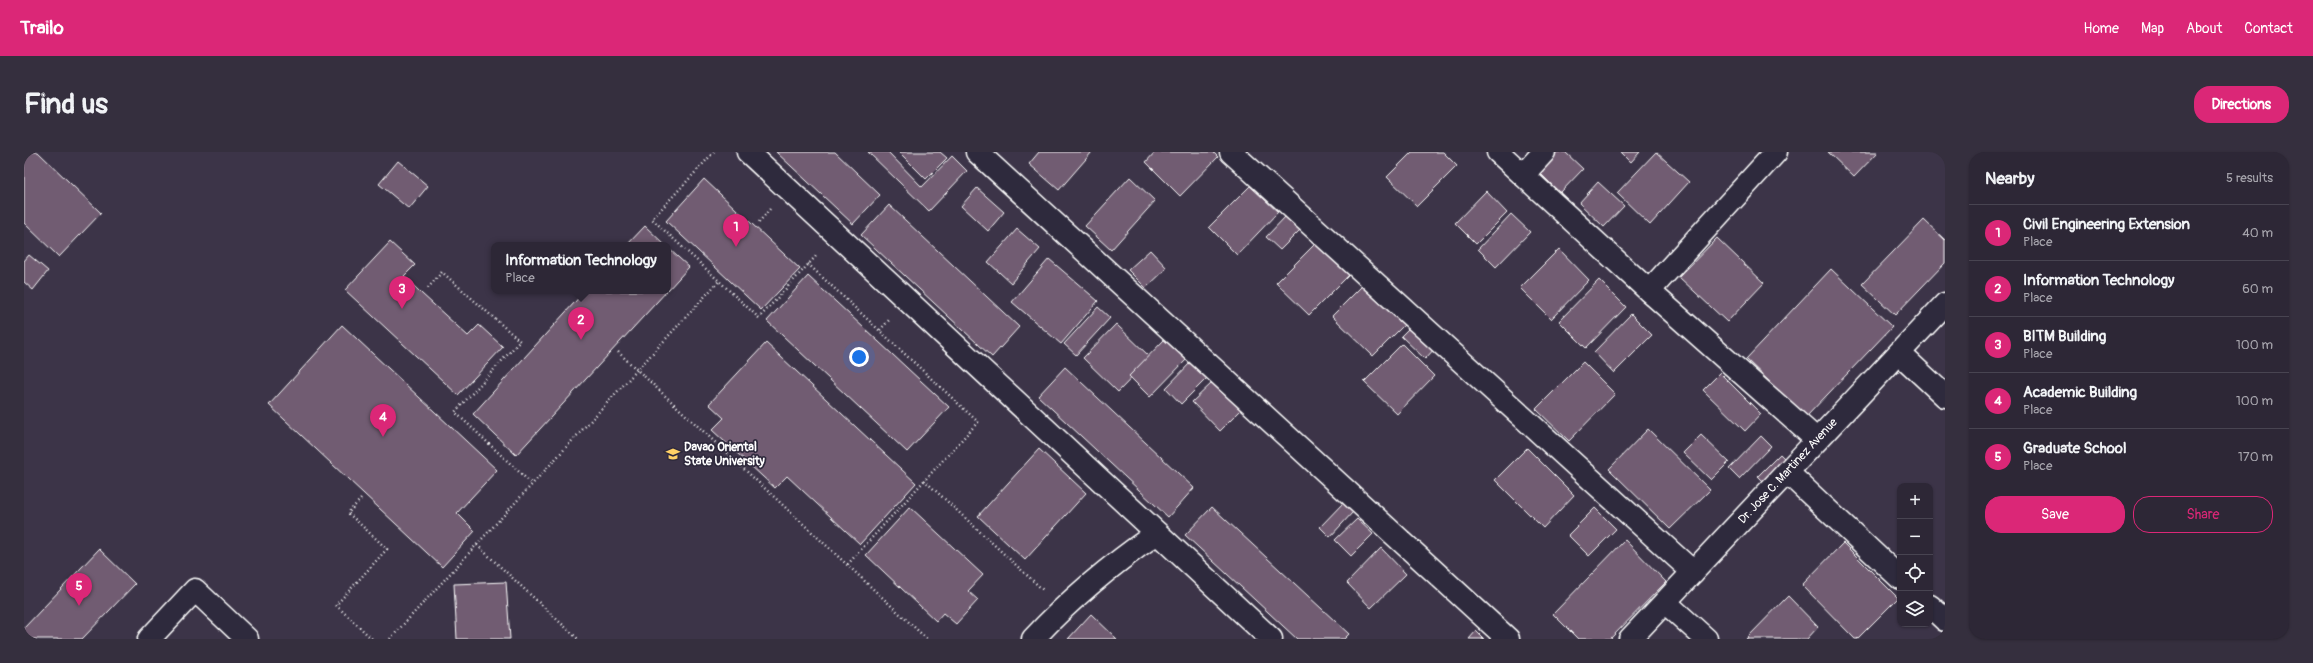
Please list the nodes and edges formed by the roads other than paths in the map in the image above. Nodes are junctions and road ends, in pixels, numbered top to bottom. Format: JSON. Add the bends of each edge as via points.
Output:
{"nodes":[{"id":1,"x":748,"y":152,"type":"edge"},
{"id":2,"x":1231,"y":152,"type":"edge"},
{"id":3,"x":1498,"y":152,"type":"edge"},
{"id":4,"x":1544,"y":152,"type":"edge"},
{"id":5,"x":1776,"y":152,"type":"edge"},
{"id":6,"x":989,"y":156,"type":"edge"},
{"id":7,"x":1523,"y":175,"type":"junction"},
{"id":8,"x":1648,"y":291,"type":"junction"},
{"id":9,"x":1945,"y":304,"type":"edge"},
{"id":10,"x":1899,"y":353,"type":"junction"},
{"id":11,"x":1945,"y":396,"type":"edge"},
{"id":12,"x":1817,"y":440,"type":"junction"},
{"id":13,"x":1787,"y":472,"type":"junction"},
{"id":14,"x":1158,"y":533,"type":"junction"},
{"id":15,"x":1693,"y":572,"type":"junction"},
{"id":16,"x":1897,"y":575,"type":"edge"},
{"id":17,"x":1665,"y":602,"type":"junction"},
{"id":18,"x":1933,"y":609,"type":"edge"},
{"id":19,"x":1945,"y":620,"type":"edge"},
{"id":20,"x":149,"y":639,"type":"edge"},
{"id":21,"x":247,"y":639,"type":"edge"},
{"id":22,"x":1033,"y":639,"type":"edge"},
{"id":23,"x":1271,"y":639,"type":"edge"},
{"id":24,"x":1508,"y":639,"type":"edge"},
{"id":25,"x":1630,"y":639,"type":"edge"},
{"id":26,"x":1706,"y":639,"type":"edge"}],
"edges":[{"from":1,"to":14,"type":"street"},
{"from":2,"to":15,"type":"street"},
{"from":3,"to":7,"type":"street"},
{"from":4,"to":7,"type":"street"},
{"from":5,"to":8,"type":"street"},
{"from":6,"to":24,"type":"street"},
{"from":7,"to":8,"type":"street"},
{"from":8,"to":12,"type":"street"},
{"from":9,"to":10,"type":"street","name":"Dr. Jose C. Martinez Avenue"},
{"from":10,"to":11,"type":"street"},
{"from":10,"to":12,"type":"street","name":"Dr. Jose C. Martinez Avenue"},
{"from":12,"to":13,"type":"street","name":"Dr. Jose C. Martinez Avenue"},
{"from":13,"to":15,"type":"street","name":"Dr. Jose C. Martinez Avenue"},
{"from":13,"to":16,"type":"street"},
{"from":14,"to":22,"type":"street","via":[[1115,562],[1062,608]]},
{"from":14,"to":23,"type":"street"},
{"from":15,"to":17,"type":"street","name":"Dr. Jose C. Martinez Avenue"},
{"from":17,"to":25,"type":"street","name":"Dr. Jose C. Martinez Avenue"},
{"from":17,"to":26,"type":"street"},
{"from":18,"to":19,"type":"street"},
{"from":20,"to":21,"type":"street","via":[[195,590]]}]}
